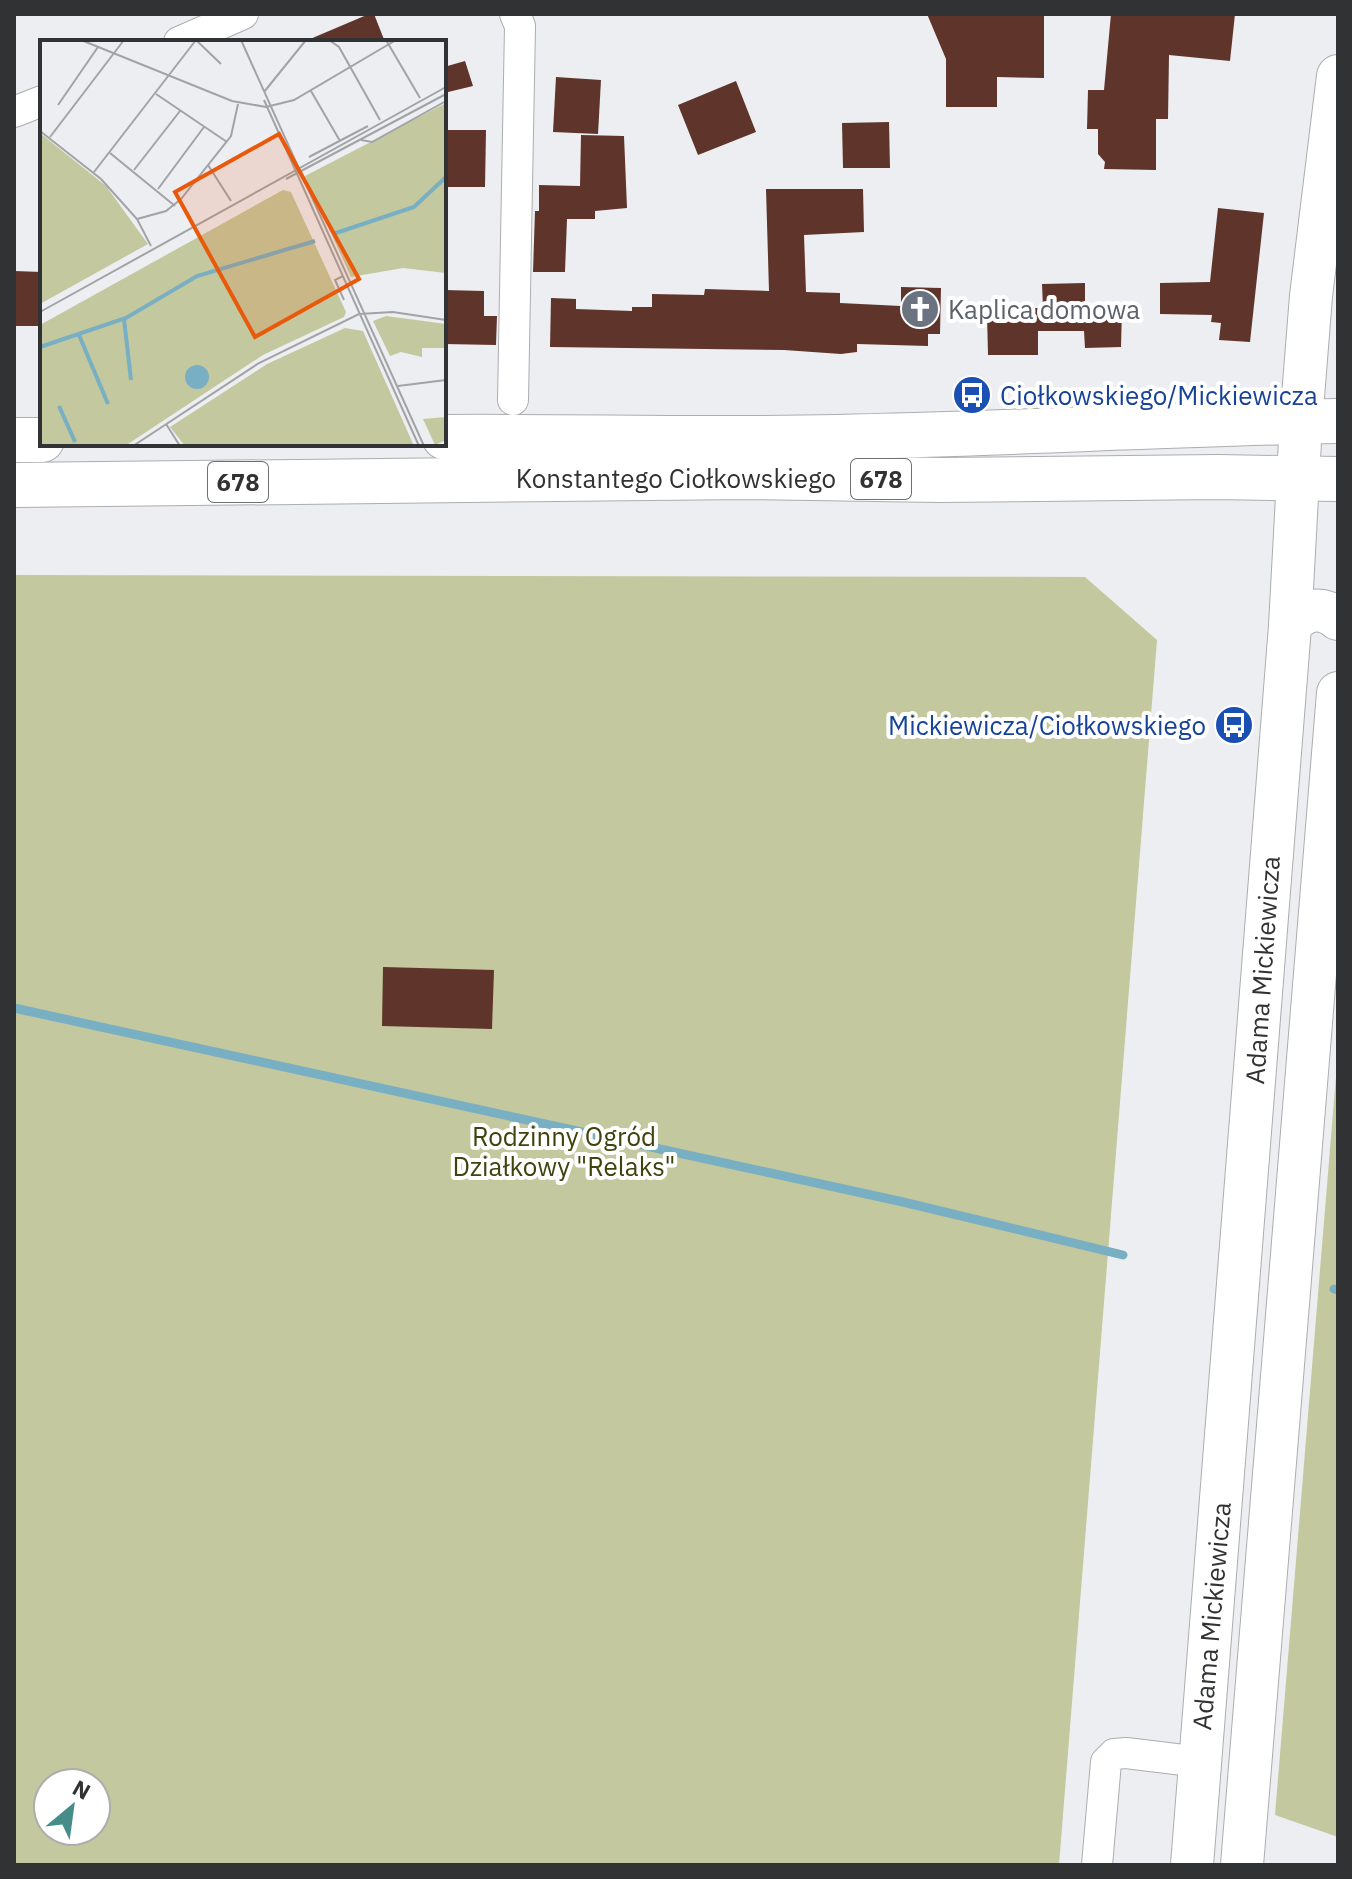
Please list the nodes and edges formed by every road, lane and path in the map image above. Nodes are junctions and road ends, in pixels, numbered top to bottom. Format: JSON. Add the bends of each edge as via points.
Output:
{"nodes":[{"id":1,"x":243,"y":14,"type":"edge"},
{"id":2,"x":515,"y":14,"type":"edge"},
{"id":3,"x":184,"y":40,"type":"edge"},
{"id":4,"x":1338,"y":76,"type":"edge"},
{"id":5,"x":40,"y":102,"type":"edge"},
{"id":6,"x":14,"y":112,"type":"edge"},
{"id":7,"x":1325,"y":305,"type":"edge"},
{"id":8,"x":513,"y":400,"type":"dead end"},
{"id":9,"x":1319,"y":421,"type":"edge"},
{"id":10,"x":1158,"y":424,"type":"junction"},
{"id":11,"x":446,"y":437,"type":"edge"},
{"id":12,"x":14,"y":440,"type":"edge"},
{"id":13,"x":40,"y":440,"type":"edge"},
{"id":14,"x":1153,"y":478,"type":"junction"},
{"id":15,"x":1318,"y":478,"type":"edge"},
{"id":16,"x":14,"y":485,"type":"edge"},
{"id":17,"x":1338,"y":619,"type":"edge"},
{"id":18,"x":1290,"y":626,"type":"junction"},
{"id":19,"x":1338,"y":693,"type":"edge"},
{"id":20,"x":1200,"y":1762,"type":"junction"},
{"id":21,"x":1097,"y":1865,"type":"edge"},
{"id":22,"x":1192,"y":1865,"type":"edge"},
{"id":23,"x":1242,"y":1865,"type":"edge"}],
"edges":[{"from":1,"to":3,"type":"street"},
{"from":2,"to":8,"type":"street","via":[[520,26]]},
{"from":4,"to":7,"type":"street","name":"Adama Mickiewicza"},
{"from":5,"to":6,"type":"street"},
{"from":7,"to":9,"type":"street","name":"Adama Mickiewicza"},
{"from":9,"to":10,"type":"main road","name":"Konstantego Ciołkowskiego","number":"678"},
{"from":9,"to":15,"type":"street","name":"Adama Mickiewicza"},
{"from":10,"to":11,"type":"main road","name":"Konstantego Ciołkowskiego","number":"678","via":[[833,437]]},
{"from":10,"to":14,"type":"main road","via":[[1173,436],[1177,454],[1169,470]]},
{"from":12,"to":13,"type":"main road"},
{"from":14,"to":15,"type":"main road","name":"Konstantego Ciołkowskiego","number":"678"},
{"from":14,"to":16,"type":"main road","name":"Konstantego Ciołkowskiego","number":"678"},
{"from":15,"to":18,"type":"street","name":"Adama Mickiewicza"},
{"from":17,"to":18,"type":"street","via":[[1312,610]]},
{"from":18,"to":20,"type":"street","name":"Adama Mickiewicza"},
{"from":19,"to":23,"type":"street","name":"Adama Mickiewicza"},
{"from":20,"to":21,"type":"street","via":[[1114,1754],[1106,1762]]},
{"from":20,"to":22,"type":"street","name":"Adama Mickiewicza"}]}
